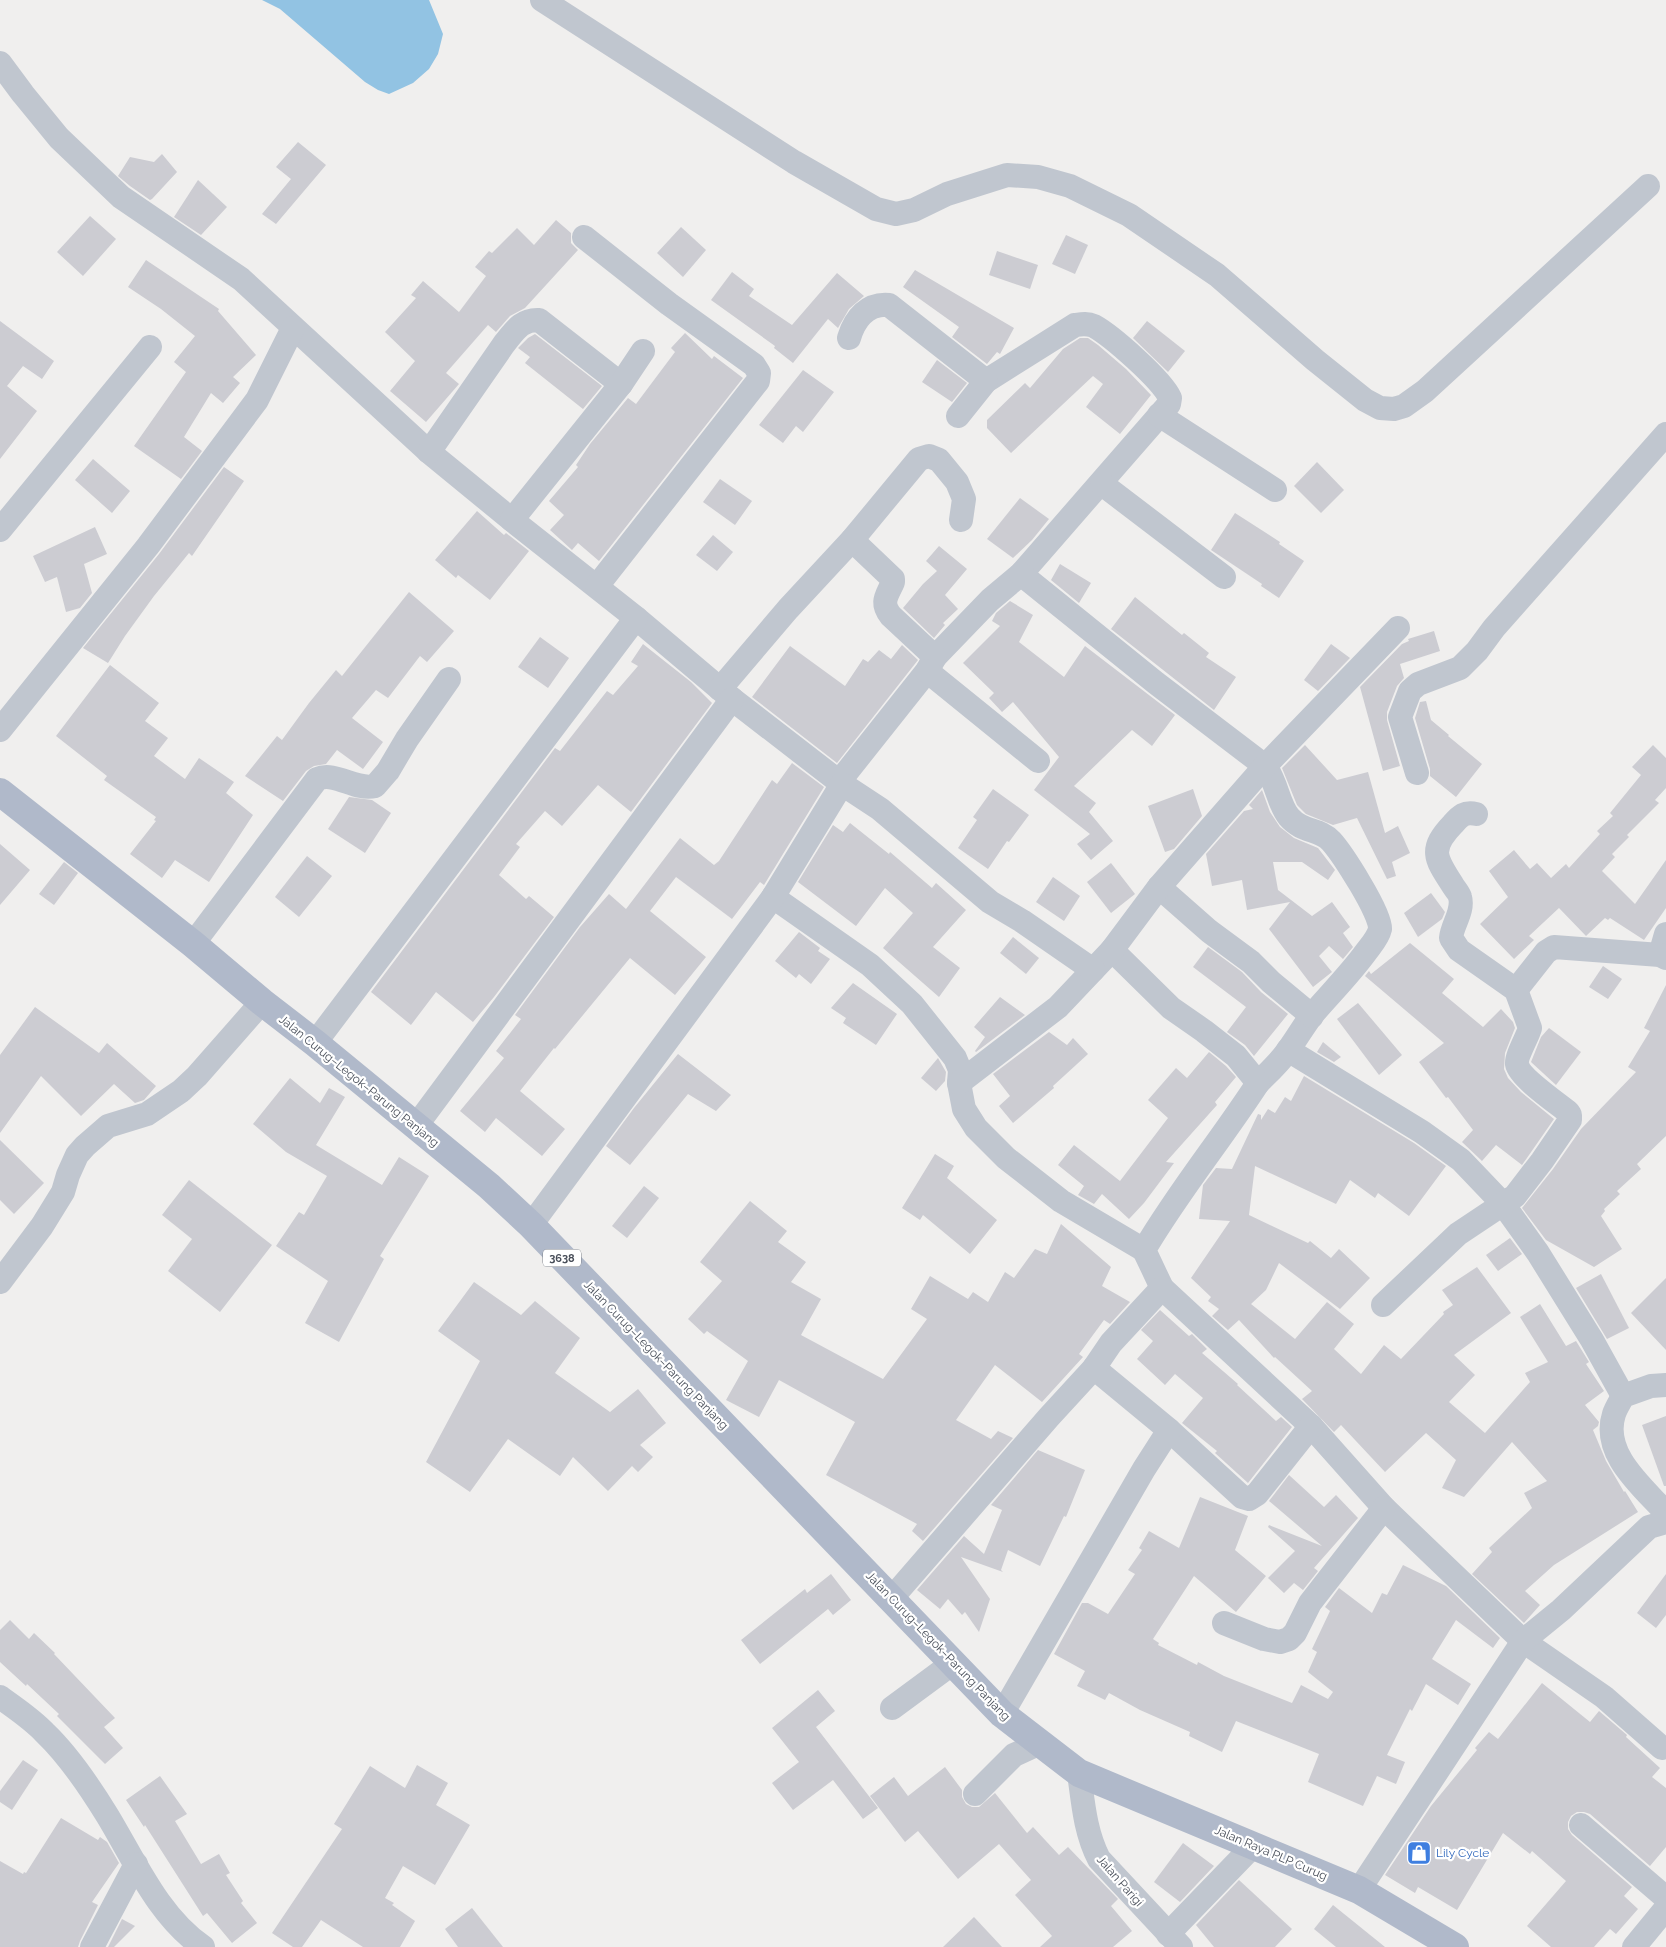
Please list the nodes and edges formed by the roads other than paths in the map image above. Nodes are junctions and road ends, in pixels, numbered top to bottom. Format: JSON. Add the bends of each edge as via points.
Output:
{"nodes":[{"id":1,"x":542,"y":0,"type":"edge"},
{"id":2,"x":0,"y":63,"type":"edge"},
{"id":3,"x":1648,"y":186,"type":"dead end"},
{"id":4,"x":584,"y":237,"type":"dead end"},
{"id":5,"x":293,"y":328,"type":"junction"},
{"id":6,"x":849,"y":338,"type":"dead end"},
{"id":7,"x":150,"y":347,"type":"dead end"},
{"id":8,"x":643,"y":351,"type":"dead end"},
{"id":9,"x":986,"y":381,"type":"junction"},
{"id":10,"x":620,"y":384,"type":"junction"},
{"id":11,"x":1159,"y":415,"type":"junction"},
{"id":12,"x":958,"y":416,"type":"dead end"},
{"id":13,"x":1666,"y":434,"type":"edge"},
{"id":14,"x":429,"y":452,"type":"junction"},
{"id":15,"x":1102,"y":484,"type":"junction"},
{"id":16,"x":1275,"y":490,"type":"dead end"},
{"id":17,"x":512,"y":520,"type":"junction"},
{"id":18,"x":961,"y":520,"type":"dead end"},
{"id":19,"x":0,"y":530,"type":"edge"},
{"id":20,"x":852,"y":540,"type":"junction"},
{"id":21,"x":1021,"y":574,"type":"junction"},
{"id":22,"x":1224,"y":577,"type":"dead end"},
{"id":23,"x":597,"y":586,"type":"junction"},
{"id":24,"x":636,"y":618,"type":"junction"},
{"id":25,"x":1398,"y":628,"type":"dead end"},
{"id":26,"x":931,"y":664,"type":"junction"},
{"id":27,"x":449,"y":679,"type":"dead end"},
{"id":28,"x":726,"y":694,"type":"junction"},
{"id":29,"x":0,"y":730,"type":"edge"},
{"id":30,"x":1038,"y":761,"type":"dead end"},
{"id":31,"x":1265,"y":766,"type":"junction"},
{"id":32,"x":1418,"y":773,"type":"dead end"},
{"id":33,"x":842,"y":784,"type":"junction"},
{"id":34,"x":1,"y":795,"type":"edge"},
{"id":35,"x":1476,"y":814,"type":"dead end"},
{"id":36,"x":1159,"y":887,"type":"junction"},
{"id":37,"x":774,"y":897,"type":"junction"},
{"id":38,"x":193,"y":944,"type":"junction"},
{"id":39,"x":1664,"y":949,"type":"edge"},
{"id":40,"x":1112,"y":950,"type":"junction"},
{"id":41,"x":1093,"y":970,"type":"junction"},
{"id":42,"x":1516,"y":990,"type":"junction"},
{"id":43,"x":262,"y":1002,"type":"junction"},
{"id":44,"x":1312,"y":1016,"type":"junction"},
{"id":45,"x":315,"y":1043,"type":"junction"},
{"id":46,"x":1288,"y":1050,"type":"junction"},
{"id":47,"x":959,"y":1083,"type":"junction"},
{"id":48,"x":1258,"y":1083,"type":"junction"},
{"id":49,"x":416,"y":1126,"type":"junction"},
{"id":50,"x":1503,"y":1204,"type":"junction"},
{"id":51,"x":531,"y":1225,"type":"junction"},
{"id":52,"x":1144,"y":1250,"type":"junction"},
{"id":53,"x":0,"y":1282,"type":"edge"},
{"id":54,"x":1162,"y":1288,"type":"junction"},
{"id":55,"x":1383,"y":1305,"type":"dead end"},
{"id":56,"x":1094,"y":1368,"type":"junction"},
{"id":57,"x":1666,"y":1385,"type":"edge"},
{"id":58,"x":1623,"y":1396,"type":"junction"},
{"id":59,"x":1311,"y":1426,"type":"junction"},
{"id":60,"x":1169,"y":1430,"type":"junction"},
{"id":61,"x":1384,"y":1508,"type":"junction"},
{"id":62,"x":1666,"y":1513,"type":"edge"},
{"id":63,"x":1666,"y":1522,"type":"edge"},
{"id":64,"x":892,"y":1599,"type":"junction"},
{"id":65,"x":1224,"y":1623,"type":"dead end"},
{"id":66,"x":1523,"y":1641,"type":"junction"},
{"id":67,"x":953,"y":1663,"type":"junction"},
{"id":68,"x":0,"y":1697,"type":"edge"},
{"id":69,"x":892,"y":1708,"type":"dead end"},
{"id":70,"x":1002,"y":1714,"type":"junction"},
{"id":71,"x":1040,"y":1743,"type":"junction"},
{"id":72,"x":1662,"y":1748,"type":"dead end"},
{"id":73,"x":1079,"y":1773,"type":"junction"},
{"id":74,"x":975,"y":1794,"type":"dead end"},
{"id":75,"x":1580,"y":1824,"type":"dead end"},
{"id":76,"x":1253,"y":1846,"type":"junction"},
{"id":77,"x":136,"y":1864,"type":"junction"},
{"id":78,"x":1359,"y":1890,"type":"junction"},
{"id":79,"x":1666,"y":1898,"type":"edge"},
{"id":80,"x":1666,"y":1908,"type":"edge"},
{"id":81,"x":1174,"y":1940,"type":"edge"},
{"id":82,"x":92,"y":1947,"type":"edge"},
{"id":83,"x":203,"y":1947,"type":"edge"},
{"id":84,"x":1455,"y":1947,"type":"edge"},
{"id":85,"x":1634,"y":1947,"type":"edge"}],
"edges":[{"from":1,"to":3,"type":"street","via":[[794,162],[876,209],[896,214],[914,210],[947,194],[1007,175],[1046,179],[1100,200],[1137,220],[1217,275],[1365,400],[1380,408],[1404,406],[1424,391]]},
{"from":2,"to":5,"type":"street","via":[[59,138],[121,197],[241,279]]},
{"from":4,"to":23,"type":"street","via":[[754,365],[759,373],[758,381]]},
{"from":5,"to":14,"type":"street"},
{"from":5,"to":29,"type":"street","via":[[257,400],[148,546]]},
{"from":6,"to":9,"type":"street","via":[[867,309],[874,305],[889,305]]},
{"from":7,"to":19,"type":"street"},
{"from":8,"to":10,"type":"street"},
{"from":9,"to":11,"type":"street","via":[[1075,325],[1085,323],[1120,346],[1162,385],[1170,398]]},
{"from":9,"to":12,"type":"street"},
{"from":10,"to":14,"type":"street","via":[[539,320],[530,320],[517,328],[504,344]]},
{"from":10,"to":17,"type":"street"},
{"from":11,"to":15,"type":"street"},
{"from":11,"to":16,"type":"street"},
{"from":13,"to":32,"type":"street","via":[[1467,661],[1460,668],[1418,684],[1410,691],[1400,717]]},
{"from":14,"to":17,"type":"street"},
{"from":15,"to":21,"type":"street"},
{"from":15,"to":22,"type":"street"},
{"from":17,"to":23,"type":"street"},
{"from":18,"to":20,"type":"street","via":[[964,500],[957,482],[938,460],[929,456],[919,459]]},
{"from":20,"to":26,"type":"street","via":[[893,579],[885,609]]},
{"from":20,"to":28,"type":"street","via":[[788,609]]},
{"from":21,"to":26,"type":"street","via":[[990,600]]},
{"from":21,"to":31,"type":"street"},
{"from":23,"to":24,"type":"street"},
{"from":24,"to":28,"type":"street"},
{"from":24,"to":45,"type":"street"},
{"from":25,"to":31,"type":"street"},
{"from":26,"to":30,"type":"street"},
{"from":26,"to":33,"type":"street","via":[[846,773]]},
{"from":27,"to":38,"type":"street","via":[[375,786],[369,788],[324,776],[317,779]]},
{"from":28,"to":33,"type":"street"},
{"from":28,"to":49,"type":"street"},
{"from":31,"to":36,"type":"street"},
{"from":31,"to":44,"type":"street","via":[[1273,777],[1288,817],[1298,826],[1332,842],[1353,871],[1380,925],[1378,934],[1352,971]]},
{"from":33,"to":37,"type":"street"},
{"from":33,"to":41,"type":"street","via":[[880,809],[990,902]]},
{"from":34,"to":38,"type":"main road","name":"Jalan Curug–Legok–Parung Panjang","number":"3638"},
{"from":35,"to":42,"type":"street","via":[[1460,816],[1444,832],[1436,848],[1438,863],[1460,897],[1459,915],[1451,938],[1459,950]]},
{"from":36,"to":40,"type":"street"},
{"from":36,"to":44,"type":"street"},
{"from":37,"to":47,"type":"street","via":[[870,965],[912,1004],[955,1058],[960,1070]]},
{"from":37,"to":51,"type":"street"},
{"from":38,"to":43,"type":"main road","name":"Jalan Curug–Legok–Parung Panjang","number":"3638"},
{"from":39,"to":42,"type":"street","via":[[1554,947],[1546,952]]},
{"from":40,"to":41,"type":"street"},
{"from":40,"to":48,"type":"street","via":[[1172,1008],[1236,1056]]},
{"from":41,"to":47,"type":"street","via":[[1058,1007]]},
{"from":42,"to":50,"type":"street","via":[[1530,1028],[1517,1065],[1568,1112],[1570,1120],[1515,1196]]},
{"from":43,"to":45,"type":"main road","name":"Jalan Curug–Legok–Parung Panjang","number":"3638"},
{"from":43,"to":53,"type":"street","via":[[181,1091],[147,1114],[112,1124],[85,1146],[77,1155],[63,1192],[47,1218]]},
{"from":44,"to":46,"type":"street"},
{"from":45,"to":49,"type":"main road","name":"Jalan Curug–Legok–Parung Panjang","number":"3638"},
{"from":46,"to":48,"type":"street"},
{"from":46,"to":50,"type":"street","via":[[1422,1132],[1461,1160]]},
{"from":47,"to":52,"type":"street","via":[[964,1109],[976,1128],[1006,1158],[1061,1201]]},
{"from":48,"to":52,"type":"street","via":[[1164,1214]]},
{"from":49,"to":51,"type":"main road","name":"Jalan Curug–Legok–Parung Panjang","number":"3638"},
{"from":50,"to":55,"type":"street","via":[[1458,1234]]},
{"from":50,"to":58,"type":"street","via":[[1538,1253]]},
{"from":51,"to":64,"type":"main road","name":"Jalan Curug–Legok–Parung Panjang","number":"3638"},
{"from":52,"to":54,"type":"street"},
{"from":54,"to":56,"type":"street","via":[[1111,1343]]},
{"from":54,"to":59,"type":"street"},
{"from":56,"to":60,"type":"street"},
{"from":56,"to":64,"type":"street"},
{"from":57,"to":58,"type":"street","via":[[1651,1386]]},
{"from":58,"to":62,"type":"street","via":[[1614,1415],[1612,1438],[1620,1462]]},
{"from":59,"to":60,"type":"street","via":[[1258,1494],[1250,1499],[1242,1497]]},
{"from":59,"to":61,"type":"street"},
{"from":60,"to":70,"type":"street"},
{"from":61,"to":65,"type":"street","via":[[1310,1603],[1289,1639],[1280,1642],[1264,1639]]},
{"from":61,"to":66,"type":"street"},
{"from":63,"to":66,"type":"street","via":[[1649,1527],[1561,1610]]},
{"from":64,"to":67,"type":"main road","name":"Jalan Curug–Legok–Parung Panjang","number":"3638"},
{"from":66,"to":72,"type":"street","via":[[1604,1697]]},
{"from":66,"to":78,"type":"street"},
{"from":67,"to":69,"type":"street"},
{"from":67,"to":70,"type":"main road","name":"Jalan Curug–Legok–Parung Panjang","number":"3638"},
{"from":68,"to":77,"type":"street","via":[[45,1732],[106,1813]]},
{"from":70,"to":71,"type":"main road","name":"Jalan Curug–Legok–Parung Panjang","number":"3638"},
{"from":71,"to":73,"type":"main road","name":"Jalan Curug–Legok–Parung Panjang","number":"3638"},
{"from":71,"to":74,"type":"street","via":[[1014,1755]]},
{"from":73,"to":76,"type":"main road","name":"Jalan Raya PLP Curug"},
{"from":73,"to":81,"type":"street","name":"Jalan Parigi","via":[[1085,1818],[1098,1859]]},
{"from":75,"to":79,"type":"street"},
{"from":76,"to":78,"type":"main road","name":"Jalan Raya PLP Curug"},
{"from":76,"to":81,"type":"street"},
{"from":77,"to":82,"type":"street"},
{"from":77,"to":83,"type":"street","via":[[174,1922]]},
{"from":78,"to":84,"type":"main road","name":"Jalan Raya PLP Curug"},
{"from":80,"to":85,"type":"street"}]}
